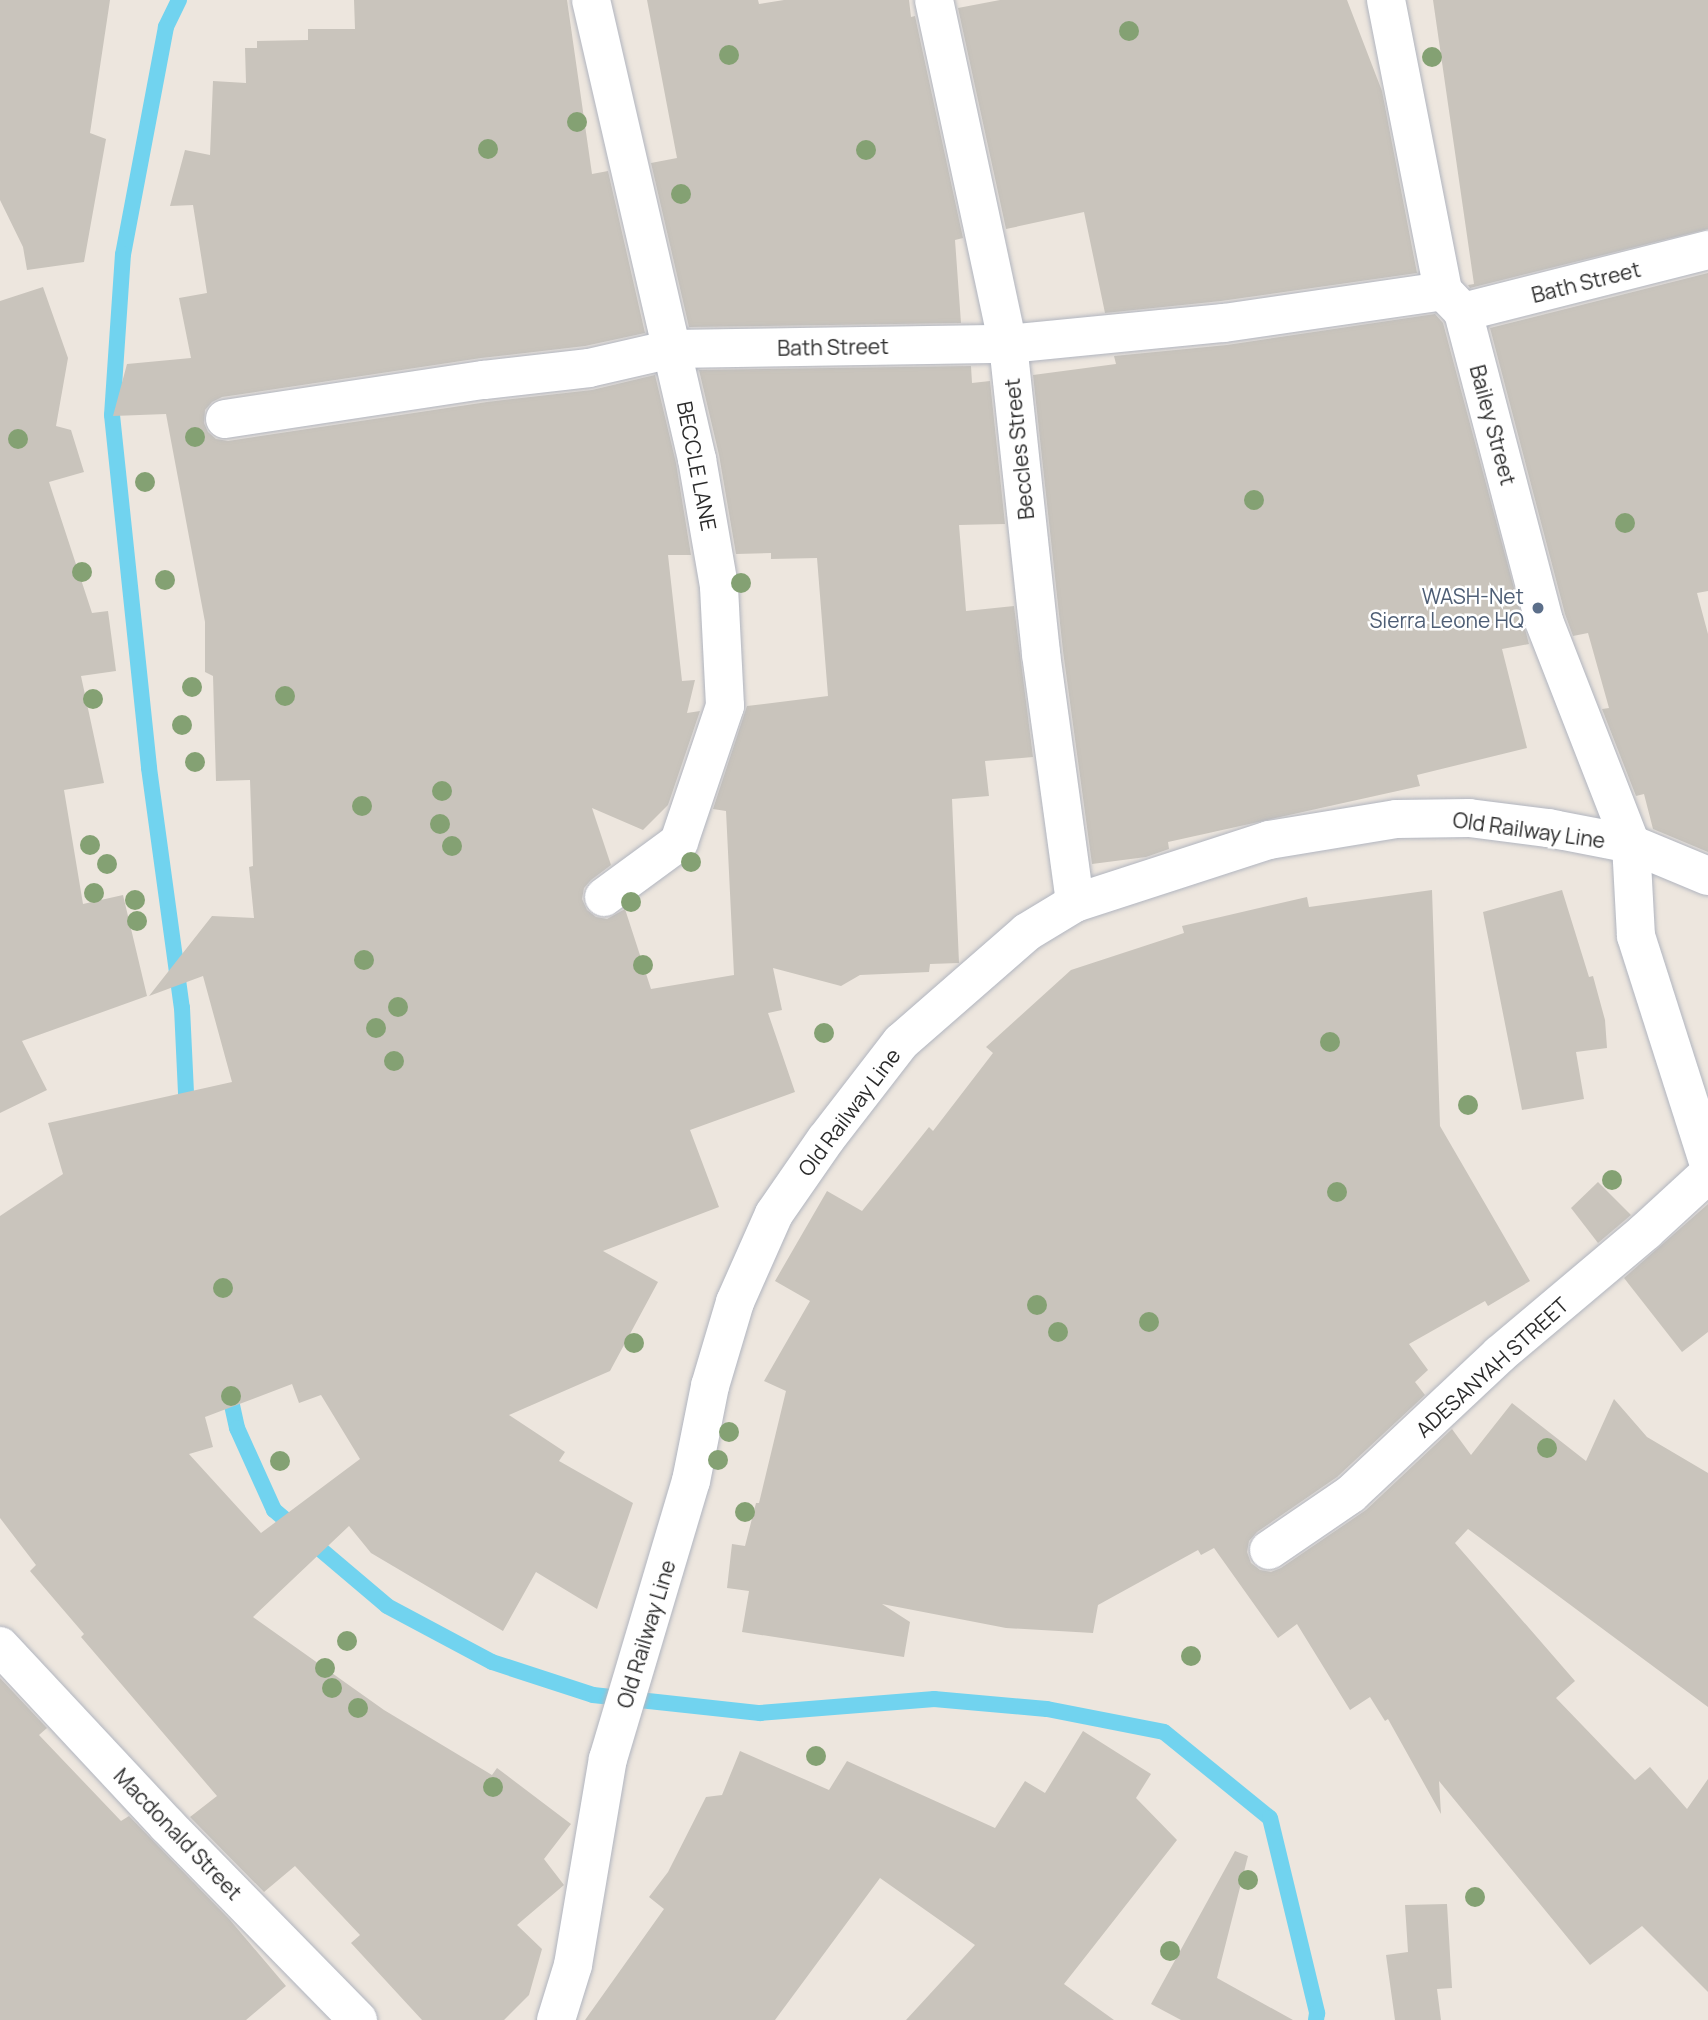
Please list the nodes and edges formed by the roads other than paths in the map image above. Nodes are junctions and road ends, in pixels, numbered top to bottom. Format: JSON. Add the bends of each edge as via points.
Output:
{"nodes":[{"id":1,"x":591,"y":0,"type":"edge"},
{"id":2,"x":934,"y":0,"type":"edge"},
{"id":3,"x":1386,"y":0,"type":"edge"},
{"id":4,"x":1708,"y":250,"type":"edge"},
{"id":5,"x":1453,"y":301,"type":"junction"},
{"id":6,"x":1008,"y":344,"type":"junction"},
{"id":7,"x":672,"y":349,"type":"junction"},
{"id":8,"x":225,"y":419,"type":"dead end"},
{"id":9,"x":1631,"y":844,"type":"junction"},
{"id":10,"x":1708,"y":876,"type":"edge"},
{"id":11,"x":604,"y":897,"type":"dead end"},
{"id":12,"x":1075,"y":904,"type":"junction"},
{"id":13,"x":1708,"y":1162,"type":"edge"},
{"id":14,"x":1708,"y":1174,"type":"edge"},
{"id":15,"x":1269,"y":1550,"type":"dead end"},
{"id":16,"x":0,"y":1646,"type":"edge"},
{"id":17,"x":358,"y":2020,"type":"edge"},
{"id":18,"x":556,"y":2020,"type":"edge"}],
"edges":[{"from":1,"to":7,"type":"street","name":"BECCLE LANE"},
{"from":2,"to":6,"type":"street","name":"Beccles Street"},
{"from":3,"to":5,"type":"street","name":"Bailey Street"},
{"from":4,"to":5,"type":"street","name":"Bath Street"},
{"from":5,"to":6,"type":"street","name":"Bath Street"},
{"from":5,"to":9,"type":"street","name":"Bailey Street","via":[[1545,621]]},
{"from":6,"to":7,"type":"street","name":"Bath Street"},
{"from":6,"to":12,"type":"street","name":"Beccles Street","via":[[1041,654]]},
{"from":7,"to":8,"type":"street","name":"Bath Street","via":[[590,368]]},
{"from":7,"to":11,"type":"street","name":"BECCLE LANE","via":[[719,587],[725,705],[679,842]]},
{"from":9,"to":10,"type":"street","name":"Old Railway Line"},
{"from":9,"to":12,"type":"street","name":"Old Railway Line","via":[[1469,818],[1396,818],[1269,841]]},
{"from":9,"to":13,"type":"street","name":"Bailey Street","via":[[1636,936]]},
{"from":12,"to":18,"type":"street","name":"Old Railway Line","via":[[1027,932],[901,1042],[775,1214],[735,1302],[710,1386],[691,1482],[608,1759],[573,1965]]},
{"from":14,"to":15,"type":"street","name":"ADESANYAH STREET","via":[[1500,1354],[1351,1494]]},
{"from":16,"to":17,"type":"street","name":"Macdonald Street"}]}
